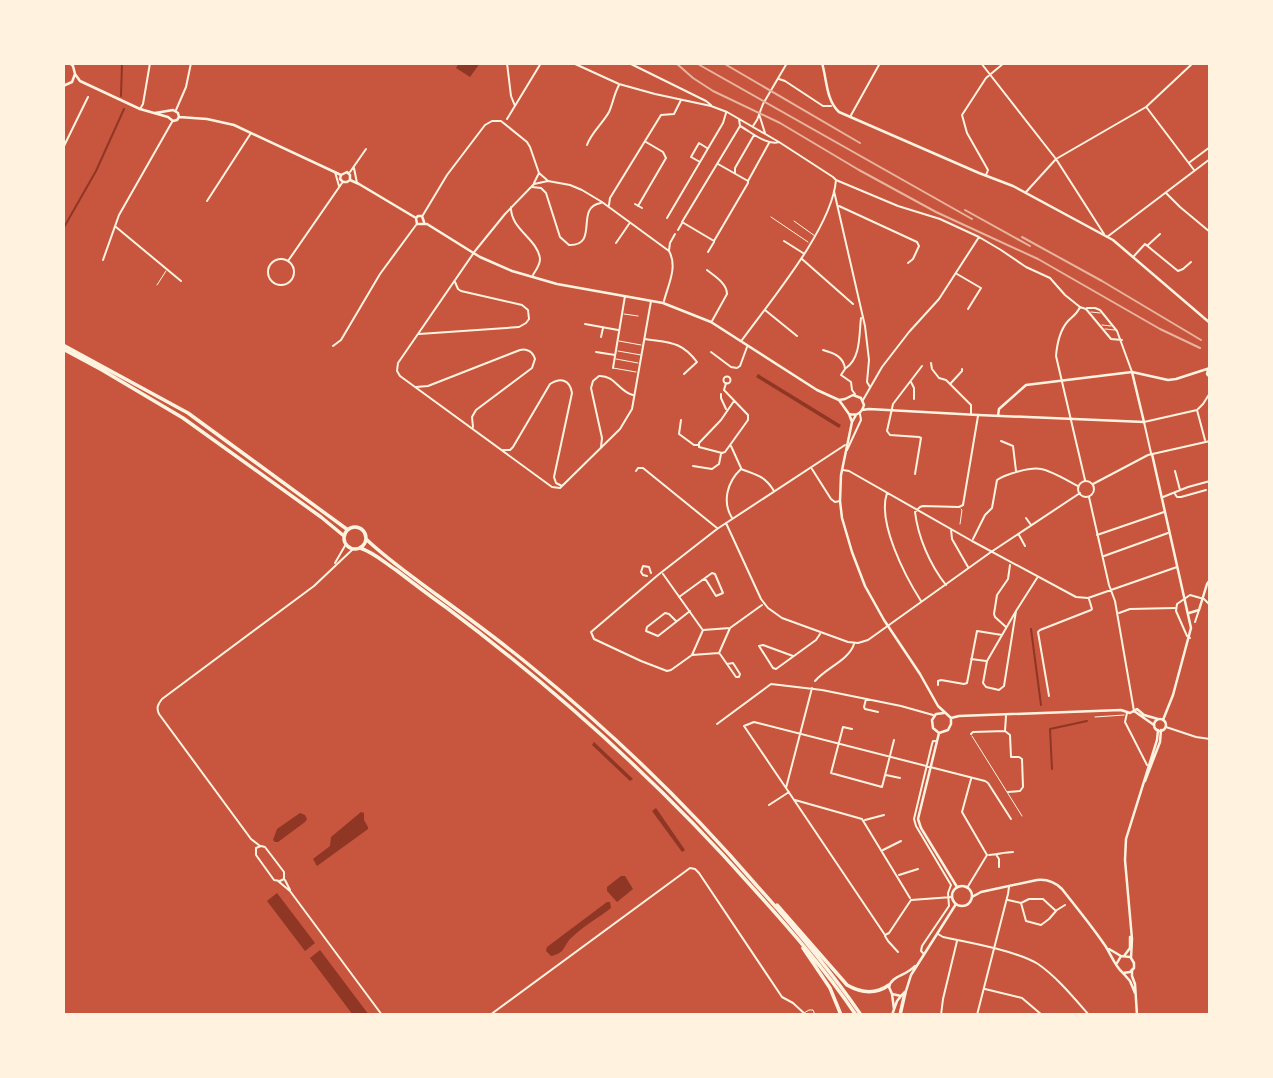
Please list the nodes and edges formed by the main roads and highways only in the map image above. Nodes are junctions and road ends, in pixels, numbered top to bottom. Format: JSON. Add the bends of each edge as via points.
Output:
{"nodes":[{"id":1,"x":63,"y":347,"type":"edge"},
{"id":2,"x":348,"y":530,"type":"junction"},
{"id":3,"x":345,"y":536,"type":"junction"},
{"id":4,"x":366,"y":540,"type":"junction"},
{"id":5,"x":360,"y":548,"type":"junction"},
{"id":6,"x":742,"y":868,"type":"junction"},
{"id":7,"x":801,"y":943,"type":"junction"},
{"id":8,"x":889,"y":985,"type":"road end"},
{"id":9,"x":903,"y":994,"type":"road end"},
{"id":10,"x":841,"y":1015,"type":"edge"},
{"id":11,"x":856,"y":1015,"type":"edge"},
{"id":12,"x":861,"y":1015,"type":"edge"},
{"id":13,"x":900,"y":1015,"type":"edge"}],
"edges":[{"from":1,"to":2,"type":"main road","via":[[188,413]]},
{"from":1,"to":3,"type":"main road","via":[[183,418]]},
{"from":2,"to":3,"type":"main road"},
{"from":2,"to":4,"type":"main road","via":[[360,528]]},
{"from":3,"to":5,"type":"main road","via":[[346,544]]},
{"from":4,"to":5,"type":"main road"},
{"from":4,"to":6,"type":"main road","via":[[572,701],[665,786]]},
{"from":5,"to":7,"type":"main road","via":[[495,644],[602,734],[678,806]]},
{"from":6,"to":8,"type":"main road","via":[[847,985],[866,992]]},
{"from":6,"to":12,"type":"main road","via":[[819,957]]},
{"from":7,"to":10,"type":"main road"},
{"from":7,"to":11,"type":"main road"},
{"from":9,"to":13,"type":"main road"}]}
